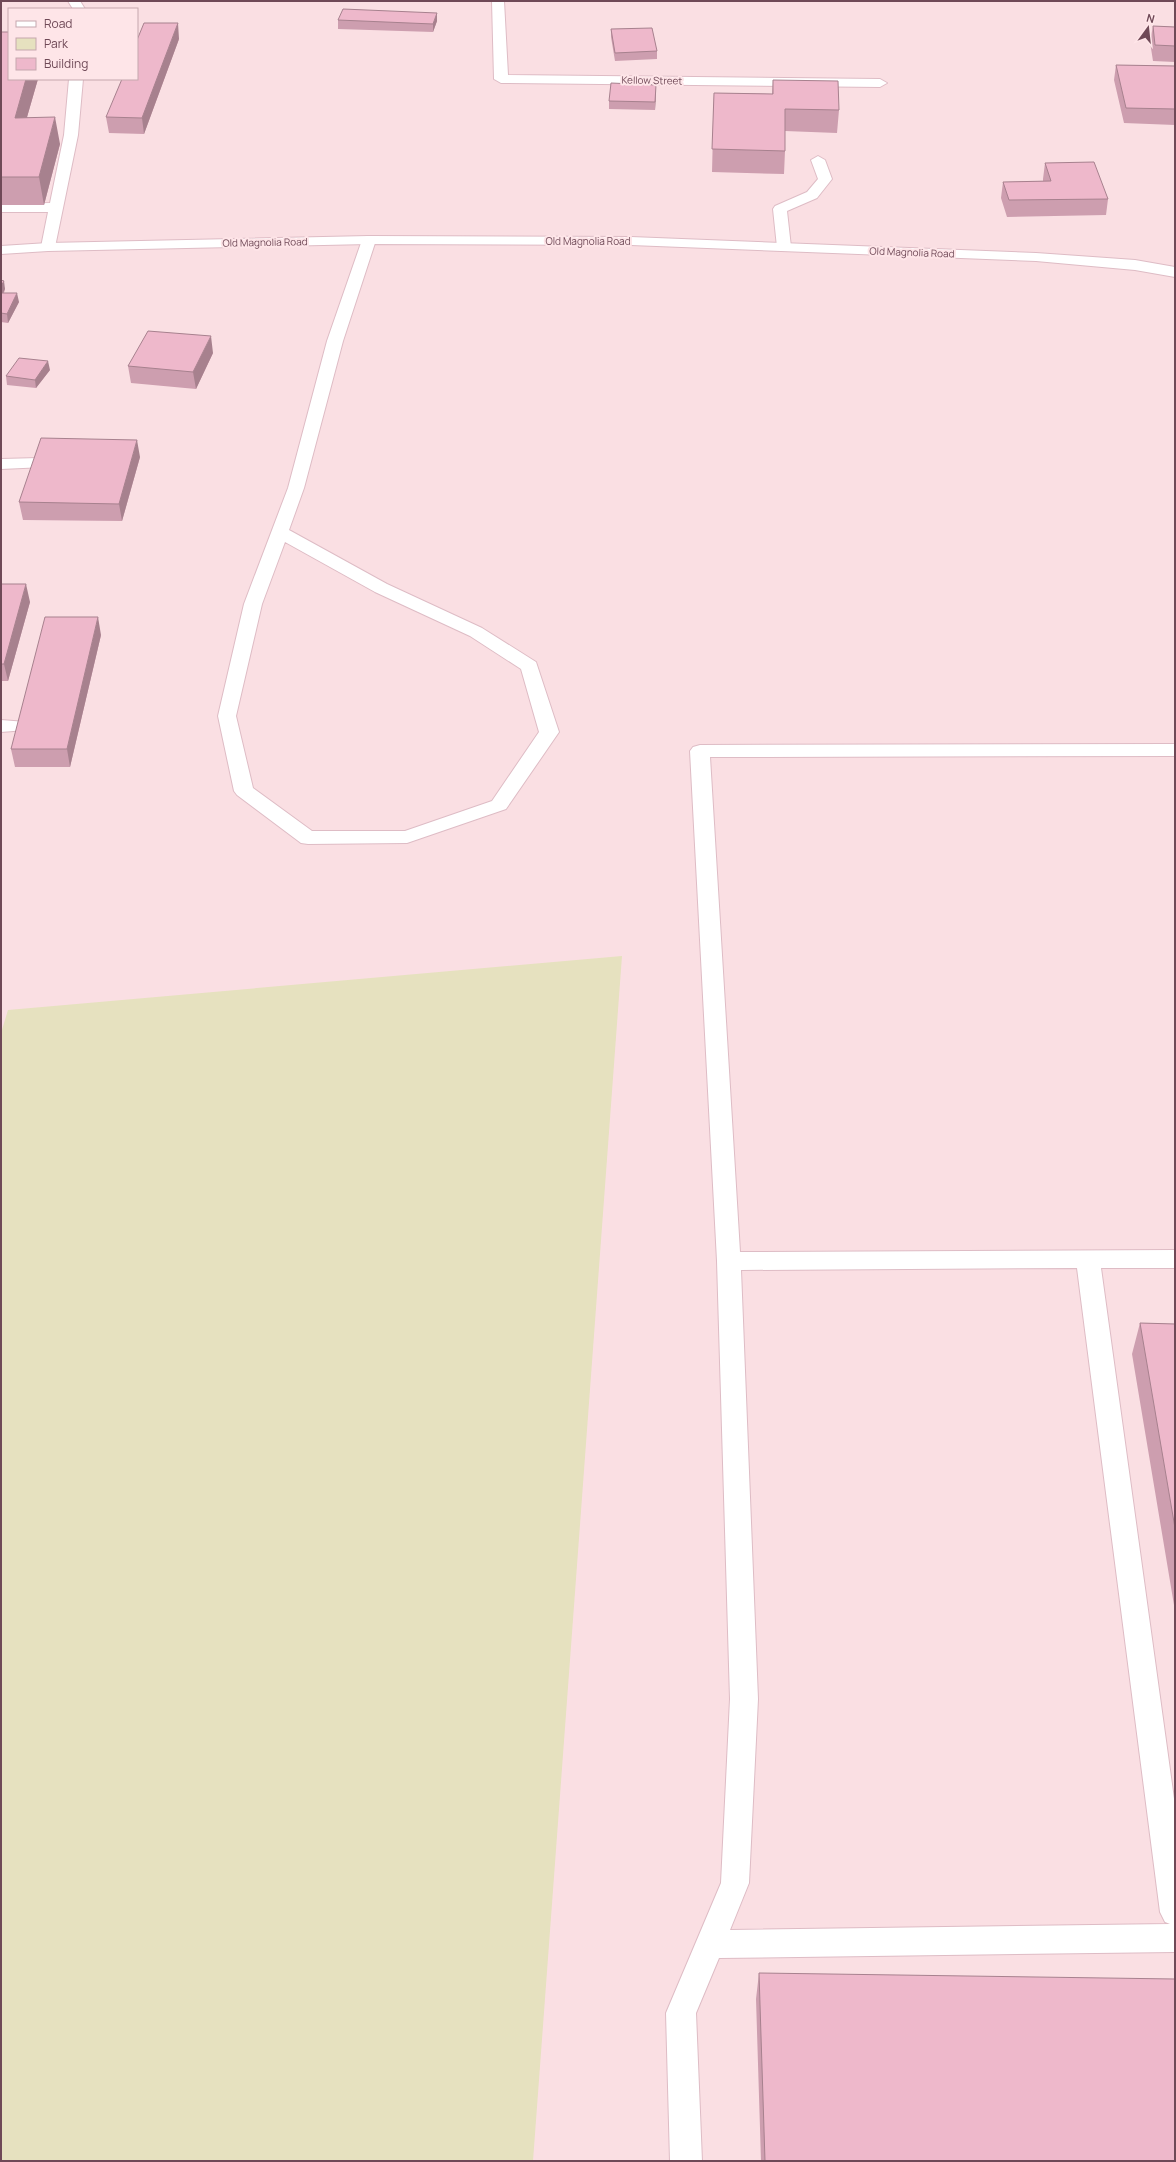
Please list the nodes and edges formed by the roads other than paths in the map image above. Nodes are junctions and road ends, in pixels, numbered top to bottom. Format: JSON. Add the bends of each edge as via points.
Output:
{"nodes":[{"id":1,"x":498,"y":1,"type":"edge"},
{"id":2,"x":76,"y":80,"type":"edge"},
{"id":3,"x":880,"y":83,"type":"dead end"},
{"id":4,"x":818,"y":160,"type":"dead end"},
{"id":5,"x":57,"y":207,"type":"junction"},
{"id":6,"x":1,"y":208,"type":"edge"},
{"id":7,"x":369,"y":240,"type":"junction"},
{"id":8,"x":48,"y":247,"type":"junction"},
{"id":9,"x":784,"y":247,"type":"junction"},
{"id":10,"x":1,"y":250,"type":"edge"},
{"id":11,"x":1175,"y":272,"type":"edge"},
{"id":12,"x":39,"y":463,"type":"edge"},
{"id":13,"x":1,"y":464,"type":"edge"},
{"id":14,"x":280,"y":532,"type":"junction"},
{"id":15,"x":1175,"y":750,"type":"edge"},
{"id":16,"x":1088,"y":1259,"type":"junction"},
{"id":17,"x":1175,"y":1259,"type":"edge"},
{"id":18,"x":729,"y":1261,"type":"junction"},
{"id":19,"x":1175,"y":1912,"type":"edge"},
{"id":20,"x":1175,"y":1938,"type":"edge"},
{"id":21,"x":709,"y":1944,"type":"junction"},
{"id":22,"x":686,"y":2161,"type":"edge"}],
"edges":[{"from":1,"to":3,"type":"street","name":"Kellow Street","via":[[501,78]]},
{"from":2,"to":5,"type":"street","via":[[71,135]]},
{"from":4,"to":9,"type":"street","via":[[825,179],[812,195],[780,209]]},
{"from":5,"to":6,"type":"street"},
{"from":5,"to":8,"type":"street"},
{"from":7,"to":8,"type":"street","name":"Old Magnolia Road"},
{"from":7,"to":9,"type":"street","name":"Old Magnolia Road","via":[[630,241]]},
{"from":7,"to":14,"type":"street","via":[[335,340],[296,488]]},
{"from":8,"to":10,"type":"street","name":"Old Magnolia Road"},
{"from":9,"to":11,"type":"street","name":"Old Magnolia Road","via":[[1036,257],[1135,265]]},
{"from":12,"to":13,"type":"street"},
{"from":14,"to":14,"type":"street","via":[[253,604],[227,716],[244,791],[308,838],[407,837],[499,805],[549,732],[529,666],[476,632],[380,588]]},
{"from":15,"to":18,"type":"street","via":[[700,751]]},
{"from":16,"to":17,"type":"street"},
{"from":16,"to":18,"type":"street"},
{"from":16,"to":19,"type":"street"},
{"from":18,"to":21,"type":"street","via":[[744,1699],[735,1883]]},
{"from":20,"to":21,"type":"street"},
{"from":21,"to":22,"type":"street","via":[[681,2013]]}]}
